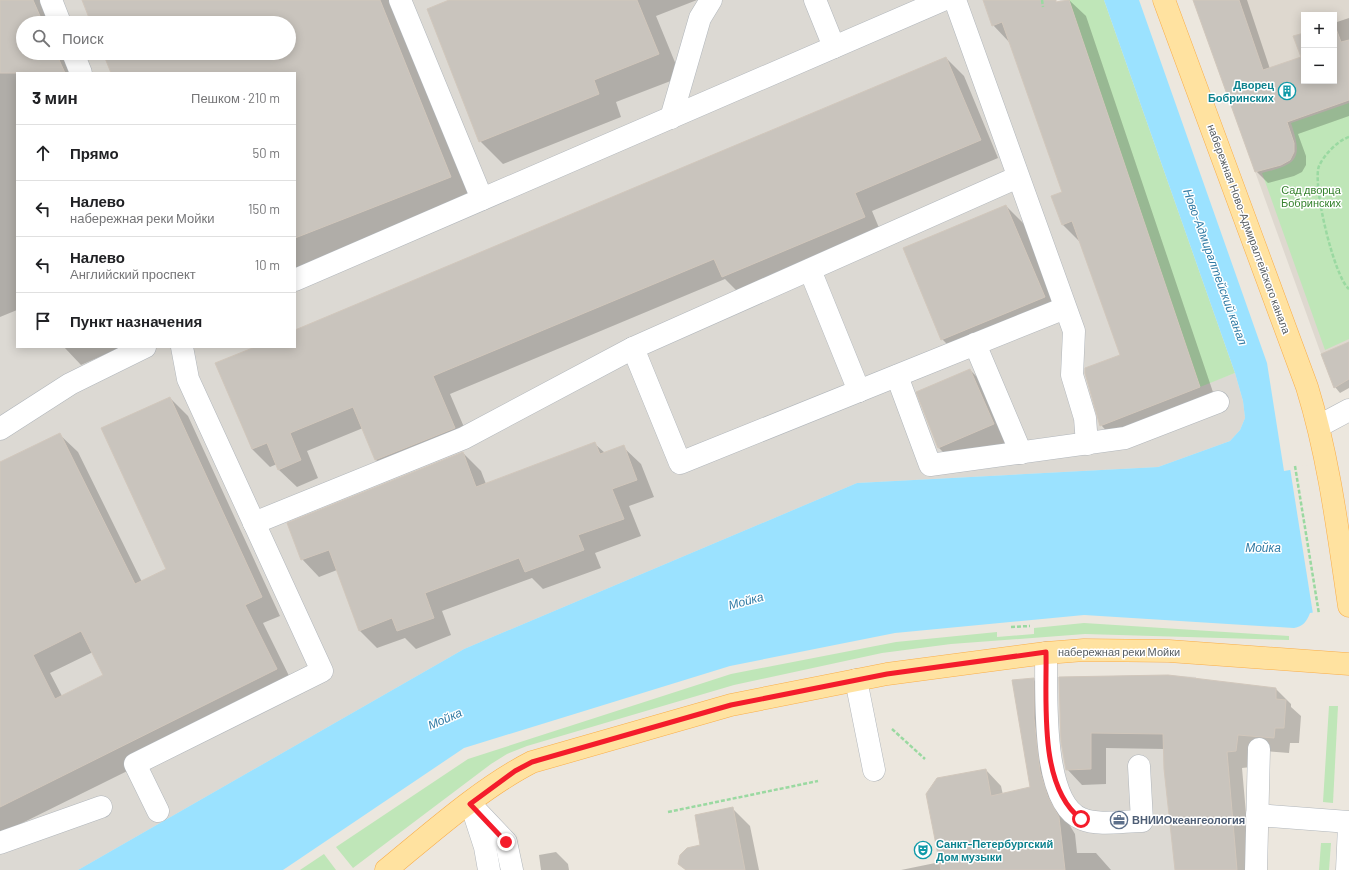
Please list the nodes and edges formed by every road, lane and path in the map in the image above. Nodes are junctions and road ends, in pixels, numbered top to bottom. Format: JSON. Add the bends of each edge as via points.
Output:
{"nodes":[{"id":1,"x":51,"y":0,"type":"edge"},
{"id":2,"x":400,"y":0,"type":"edge"},
{"id":3,"x":711,"y":0,"type":"edge"},
{"id":4,"x":815,"y":0,"type":"edge"},
{"id":5,"x":943,"y":0,"type":"edge"},
{"id":6,"x":955,"y":0,"type":"edge"},
{"id":7,"x":1042,"y":0,"type":"edge"},
{"id":8,"x":1164,"y":0,"type":"edge"},
{"id":9,"x":1043,"y":7,"type":"dead end"},
{"id":10,"x":57,"y":16,"type":"edge"},
{"id":11,"x":834,"y":47,"type":"junction"},
{"id":12,"x":76,"y":60,"type":"edge"},
{"id":13,"x":81,"y":72,"type":"edge"},
{"id":14,"x":671,"y":118,"type":"junction"},
{"id":15,"x":1349,"y":137,"type":"edge"},
{"id":16,"x":1018,"y":177,"type":"junction"},
{"id":17,"x":482,"y":199,"type":"junction"},
{"id":18,"x":810,"y":270,"type":"junction"},
{"id":19,"x":296,"y":280,"type":"edge"},
{"id":20,"x":1349,"y":289,"type":"edge"},
{"id":21,"x":1065,"y":308,"type":"junction"},
{"id":22,"x":975,"y":344,"type":"junction"},
{"id":23,"x":143,"y":348,"type":"edge"},
{"id":24,"x":182,"y":348,"type":"edge"},
{"id":25,"x":633,"y":348,"type":"junction"},
{"id":26,"x":897,"y":376,"type":"junction"},
{"id":27,"x":859,"y":391,"type":"junction"},
{"id":28,"x":1218,"y":402,"type":"dead end"},
{"id":29,"x":1349,"y":410,"type":"edge"},
{"id":30,"x":1320,"y":426,"type":"junction"},
{"id":31,"x":0,"y":429,"type":"edge"},
{"id":32,"x":1087,"y":444,"type":"junction"},
{"id":33,"x":1021,"y":453,"type":"junction"},
{"id":34,"x":1295,"y":466,"type":"dead end"},
{"id":35,"x":254,"y":523,"type":"junction"},
{"id":36,"x":1349,"y":606,"type":"edge"},
{"id":37,"x":1319,"y":614,"type":"dead end"},
{"id":38,"x":1030,"y":626,"type":"dead end"},
{"id":39,"x":1011,"y":627,"type":"dead end"},
{"id":40,"x":1046,"y":652,"type":"junction"},
{"id":41,"x":1349,"y":664,"type":"edge"},
{"id":42,"x":856,"y":680,"type":"junction"},
{"id":43,"x":887,"y":725,"type":"dead end"},
{"id":44,"x":1259,"y":749,"type":"dead end"},
{"id":45,"x":925,"y":759,"type":"dead end"},
{"id":46,"x":1139,"y":766,"type":"dead end"},
{"id":47,"x":874,"y":770,"type":"dead end"},
{"id":48,"x":818,"y":781,"type":"dead end"},
{"id":49,"x":470,"y":804,"type":"junction"},
{"id":50,"x":101,"y":807,"type":"dead end"},
{"id":51,"x":158,"y":811,"type":"dead end"},
{"id":52,"x":668,"y":812,"type":"dead end"},
{"id":53,"x":1257,"y":816,"type":"junction"},
{"id":54,"x":1349,"y":822,"type":"edge"},
{"id":55,"x":1349,"y":826,"type":"edge"},
{"id":56,"x":0,"y":843,"type":"edge"},
{"id":57,"x":386,"y":870,"type":"edge"},
{"id":58,"x":489,"y":870,"type":"edge"},
{"id":59,"x":512,"y":870,"type":"edge"},
{"id":60,"x":1256,"y":870,"type":"edge"},
{"id":61,"x":1347,"y":870,"type":"edge"}],
"edges":[{"from":1,"to":10,"type":"street"},
{"from":2,"to":17,"type":"street"},
{"from":3,"to":14,"type":"street","via":[[700,18]]},
{"from":4,"to":11,"type":"street"},
{"from":5,"to":11,"type":"street"},
{"from":6,"to":16,"type":"street"},
{"from":7,"to":9,"type":"path"},
{"from":8,"to":30,"type":"main road","name":"набережная Ново-Адмиралтейского канала","via":[[1305,379]]},
{"from":11,"to":14,"type":"street"},
{"from":12,"to":13,"type":"street"},
{"from":14,"to":17,"type":"street"},
{"from":15,"to":20,"type":"path","via":[[1329,151],[1318,167],[1317,188],[1335,264]]},
{"from":16,"to":18,"type":"street"},
{"from":16,"to":21,"type":"street"},
{"from":17,"to":19,"type":"street"},
{"from":18,"to":25,"type":"street"},
{"from":18,"to":27,"type":"street"},
{"from":21,"to":22,"type":"street"},
{"from":21,"to":32,"type":"street","via":[[1074,332],[1072,375],[1085,418]]},
{"from":22,"to":26,"type":"street"},
{"from":22,"to":33,"type":"street"},
{"from":23,"to":31,"type":"street","via":[[70,384]]},
{"from":24,"to":35,"type":"street","via":[[188,379]]},
{"from":25,"to":27,"type":"street","via":[[680,463]]},
{"from":25,"to":35,"type":"street","via":[[464,438]]},
{"from":26,"to":27,"type":"street"},
{"from":26,"to":33,"type":"street","via":[[930,465]]},
{"from":28,"to":32,"type":"street","via":[[1125,438]]},
{"from":29,"to":30,"type":"street"},
{"from":30,"to":36,"type":"main road","name":"набережная Ново-Адмиралтейского канала"},
{"from":32,"to":33,"type":"street"},
{"from":34,"to":37,"type":"path"},
{"from":35,"to":51,"type":"street","via":[[322,671],[135,764]]},
{"from":38,"to":39,"type":"path"},
{"from":40,"to":41,"type":"main road","name":"набережная реки Мойки","via":[[1169,651]]},
{"from":40,"to":42,"type":"main road","name":"набережная реки Мойки"},
{"from":40,"to":46,"type":"street","via":[[1051,770],[1070,811],[1081,819],[1094,822],[1142,821]]},
{"from":42,"to":47,"type":"street"},
{"from":42,"to":49,"type":"main road","name":"набережная реки Мойки","via":[[731,705],[532,762],[515,771]]},
{"from":43,"to":45,"type":"path"},
{"from":44,"to":53,"type":"street"},
{"from":48,"to":52,"type":"path"},
{"from":49,"to":57,"type":"main road","name":"набережная реки Мойки"},
{"from":49,"to":58,"type":"street","via":[[485,847]]},
{"from":49,"to":59,"type":"street","via":[[506,842]]},
{"from":50,"to":56,"type":"street"},
{"from":53,"to":54,"type":"street"},
{"from":53,"to":60,"type":"street"},
{"from":55,"to":61,"type":"street"}]}
